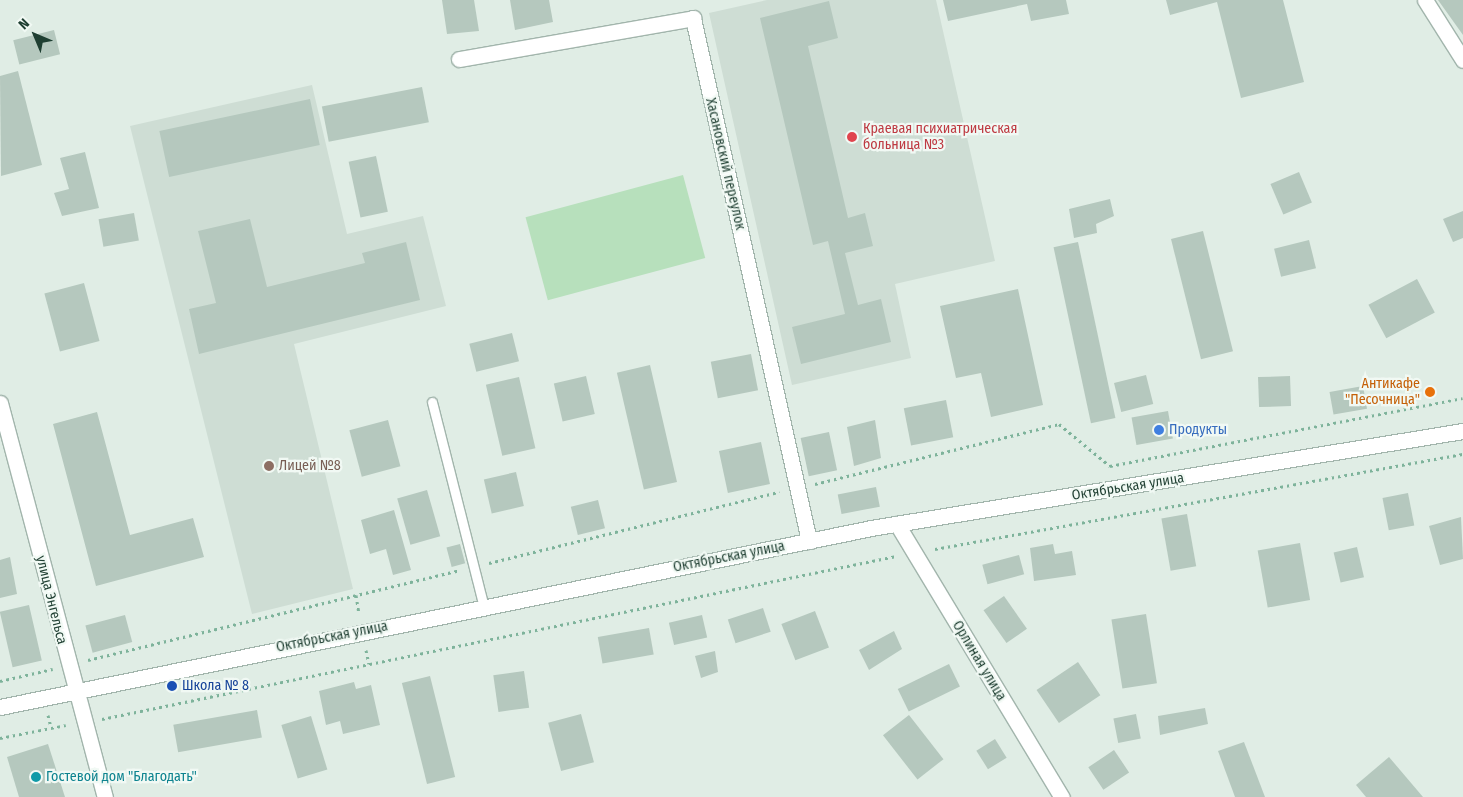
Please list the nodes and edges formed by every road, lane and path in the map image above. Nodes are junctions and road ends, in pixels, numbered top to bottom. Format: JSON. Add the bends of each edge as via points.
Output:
{"nodes":[{"id":1,"x":1425,"y":0,"type":"edge"},
{"id":2,"x":459,"y":59,"type":"dead end"},
{"id":3,"x":1463,"y":60,"type":"edge"},
{"id":4,"x":1463,"y":398,"type":"edge"},
{"id":5,"x":432,"y":402,"type":"dead end"},
{"id":6,"x":0,"y":403,"type":"edge"},
{"id":7,"x":1463,"y":431,"type":"edge"},
{"id":8,"x":1463,"y":454,"type":"edge"},
{"id":9,"x":798,"y":488,"type":"junction"},
{"id":10,"x":897,"y":524,"type":"junction"},
{"id":11,"x":809,"y":541,"type":"junction"},
{"id":12,"x":913,"y":553,"type":"junction"},
{"id":13,"x":474,"y":566,"type":"junction"},
{"id":14,"x":484,"y":607,"type":"junction"},
{"id":15,"x":67,"y":665,"type":"junction"},
{"id":16,"x":0,"y":682,"type":"edge"},
{"id":17,"x":74,"y":690,"type":"junction"},
{"id":18,"x":0,"y":707,"type":"edge"},
{"id":19,"x":83,"y":723,"type":"junction"},
{"id":20,"x":0,"y":738,"type":"edge"},
{"id":21,"x":105,"y":797,"type":"edge"},
{"id":22,"x":1062,"y":797,"type":"edge"}],
"edges":[{"from":1,"to":3,"type":"street"},
{"from":2,"to":9,"type":"street","name":"Хасановский переулок","via":[[693,18]]},
{"from":4,"to":9,"type":"path","via":[[1110,466],[1059,424]]},
{"from":5,"to":13,"type":"lane"},
{"from":6,"to":15,"type":"street","name":"улица Энгельса"},
{"from":7,"to":10,"type":"street","name":"Октябрьская улица"},
{"from":8,"to":12,"type":"path"},
{"from":9,"to":11,"type":"street","name":"Хасановский переулок"},
{"from":9,"to":13,"type":"path"},
{"from":10,"to":11,"type":"street","name":"Октябрьская улица"},
{"from":10,"to":12,"type":"street","name":"Орлиная улица"},
{"from":11,"to":14,"type":"street","name":"Октябрьская улица"},
{"from":12,"to":19,"type":"path"},
{"from":12,"to":22,"type":"street","name":"Орлиная улица"},
{"from":13,"to":14,"type":"lane"},
{"from":13,"to":15,"type":"path"},
{"from":14,"to":17,"type":"street","name":"Октябрьская улица"},
{"from":15,"to":16,"type":"path"},
{"from":15,"to":17,"type":"street","name":"улица Энгельса"},
{"from":17,"to":18,"type":"street","name":"Октябрьская улица"},
{"from":17,"to":19,"type":"street","name":"улица Энгельса"},
{"from":19,"to":20,"type":"path"},
{"from":19,"to":21,"type":"street","name":"улица Энгельса"}]}
